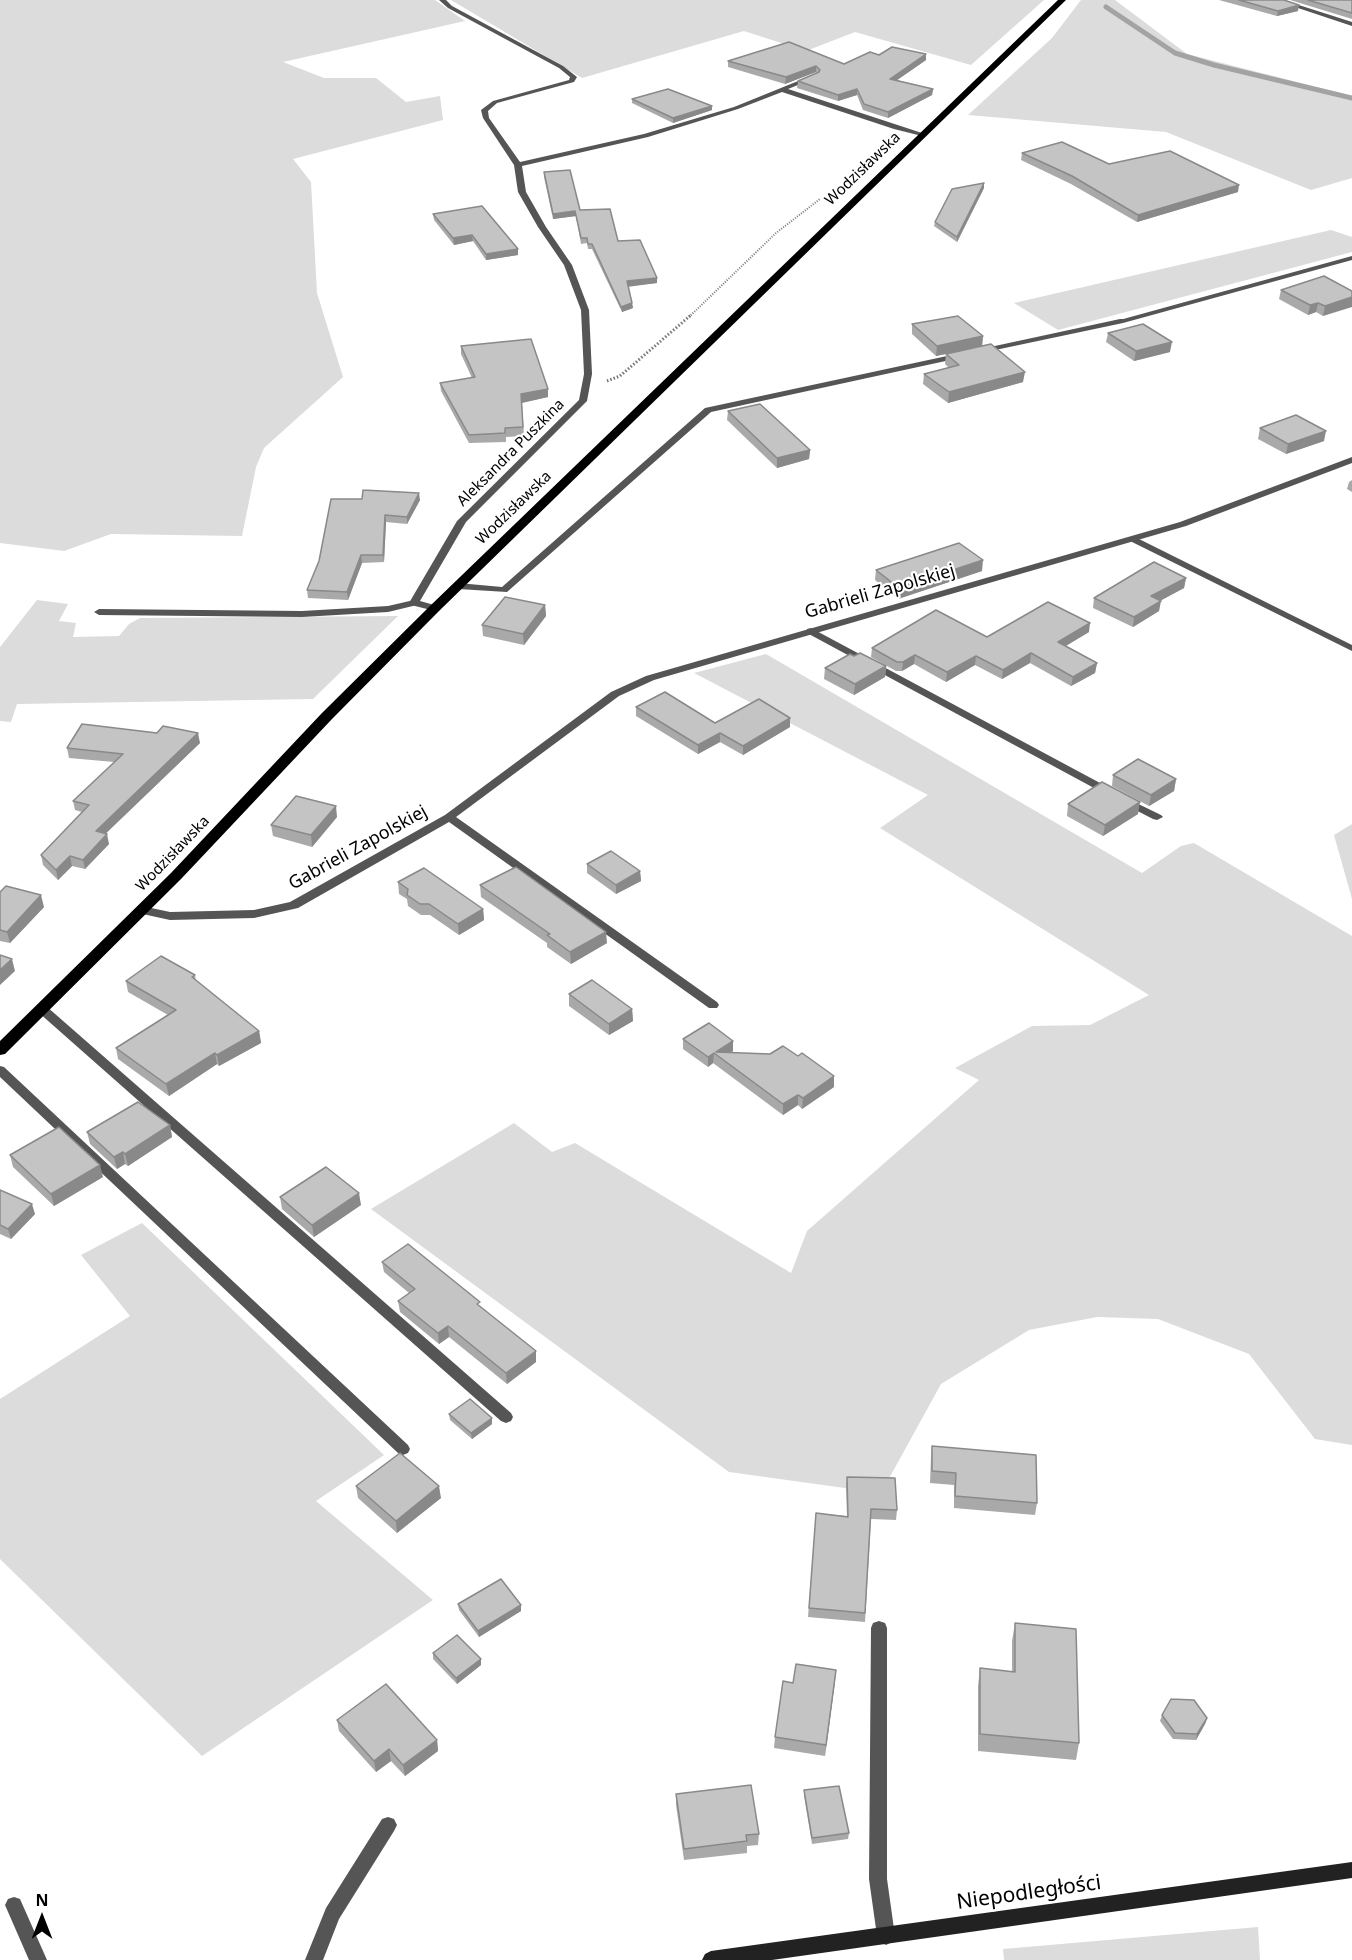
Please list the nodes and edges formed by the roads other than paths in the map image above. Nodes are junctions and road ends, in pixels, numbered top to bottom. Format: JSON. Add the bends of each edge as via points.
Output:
{"nodes":[{"id":1,"x":442,"y":0,"type":"edge"},
{"id":2,"x":1062,"y":0,"type":"edge"},
{"id":3,"x":1277,"y":0,"type":"edge"},
{"id":4,"x":1352,"y":24,"type":"edge"},
{"id":5,"x":815,"y":76,"type":"edge"},
{"id":6,"x":781,"y":89,"type":"junction"},
{"id":7,"x":922,"y":134,"type":"junction"},
{"id":8,"x":518,"y":165,"type":"junction"},
{"id":9,"x":1352,"y":258,"type":"edge"},
{"id":10,"x":1352,"y":460,"type":"edge"},
{"id":11,"x":1133,"y":539,"type":"junction"},
{"id":12,"x":458,"y":586,"type":"junction"},
{"id":13,"x":414,"y":603,"type":"junction"},
{"id":14,"x":435,"y":608,"type":"junction"},
{"id":15,"x":99,"y":612,"type":"dead end"},
{"id":16,"x":811,"y":631,"type":"junction"},
{"id":17,"x":1351,"y":648,"type":"edge"},
{"id":18,"x":449,"y":818,"type":"junction"},
{"id":19,"x":1157,"y":818,"type":"dead end"},
{"id":20,"x":142,"y":910,"type":"junction"},
{"id":21,"x":713,"y":1005,"type":"dead end"},
{"id":22,"x":42,"y":1008,"type":"junction"},
{"id":23,"x":0,"y":1050,"type":"edge"},
{"id":24,"x":0,"y":1070,"type":"edge"},
{"id":25,"x":506,"y":1417,"type":"dead end"},
{"id":26,"x":403,"y":1449,"type":"dead end"},
{"id":27,"x":879,"y":1628,"type":"dead end"},
{"id":28,"x":388,"y":1824,"type":"dead end"},
{"id":29,"x":1352,"y":1870,"type":"edge"},
{"id":30,"x":14,"y":1905,"type":"dead end"},
{"id":31,"x":886,"y":1936,"type":"junction"},
{"id":32,"x":38,"y":1960,"type":"edge"},
{"id":33,"x":314,"y":1960,"type":"edge"},
{"id":34,"x":711,"y":1960,"type":"edge"}],
"edges":[{"from":1,"to":8,"type":"street","name":"Aleksandra Puszkina","via":[[574,77],[572,81],[495,102],[484,110]]},
{"from":2,"to":7,"type":"main road","name":"Wodzisławska"},
{"from":3,"to":4,"type":"street"},
{"from":5,"to":6,"type":"street"},
{"from":6,"to":7,"type":"street"},
{"from":6,"to":8,"type":"street","via":[[736,108],[646,136]]},
{"from":7,"to":12,"type":"main road","name":"Wodzisławska"},
{"from":8,"to":13,"type":"street","name":"Aleksandra Puszkina","via":[[522,192],[568,265],[585,310],[587,387],[582,401],[462,521]]},
{"from":9,"to":12,"type":"street","via":[[1120,321],[708,410],[504,590]]},
{"from":10,"to":11,"type":"street","name":"Gabrieli Zapolskiej","via":[[1183,525]]},
{"from":11,"to":16,"type":"street","name":"Gabrieli Zapolskiej"},
{"from":11,"to":17,"type":"street"},
{"from":12,"to":14,"type":"main road","name":"Wodzisławska"},
{"from":13,"to":14,"type":"street"},
{"from":13,"to":15,"type":"street","via":[[388,609],[302,614]]},
{"from":14,"to":20,"type":"main road","name":"Wodzisławska"},
{"from":16,"to":18,"type":"street","name":"Gabrieli Zapolskiej","via":[[650,678],[615,694]]},
{"from":16,"to":19,"type":"street"},
{"from":18,"to":20,"type":"street","name":"Gabrieli Zapolskiej","via":[[294,905],[254,914],[170,916]]},
{"from":18,"to":21,"type":"street","name":"Gabrieli Zapolskiej"},
{"from":20,"to":22,"type":"main road","name":"Wodzisławska"},
{"from":22,"to":23,"type":"main road","name":"Wodzisławska"},
{"from":22,"to":25,"type":"street"},
{"from":24,"to":26,"type":"street"},
{"from":27,"to":31,"type":"street","via":[[878,1879]]},
{"from":28,"to":33,"type":"street","via":[[332,1914]]},
{"from":29,"to":31,"type":"street","name":"Niepodległości"},
{"from":30,"to":32,"type":"street"},
{"from":31,"to":34,"type":"street","name":"Niepodległości"}]}
